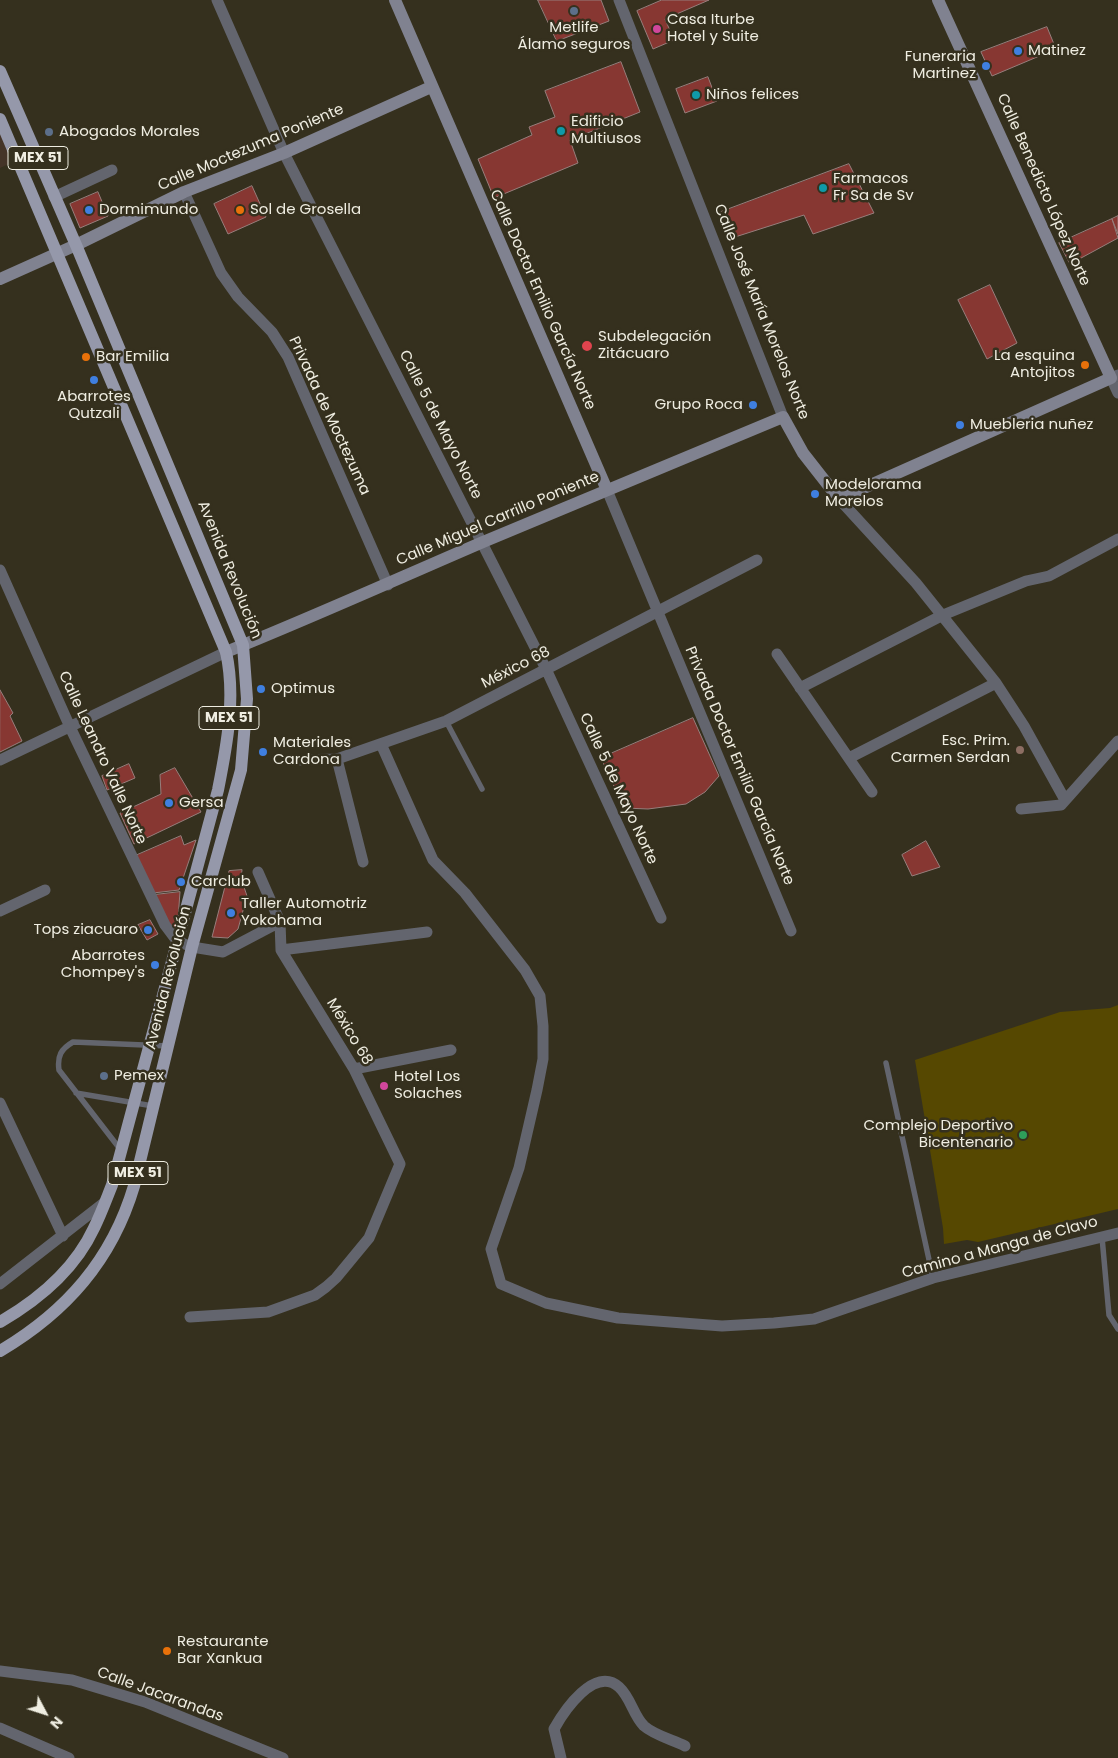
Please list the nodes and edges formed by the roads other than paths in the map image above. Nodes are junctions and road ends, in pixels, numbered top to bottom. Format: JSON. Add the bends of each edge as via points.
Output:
{"nodes":[{"id":1,"x":217,"y":0,"type":"edge"},
{"id":2,"x":394,"y":0,"type":"edge"},
{"id":3,"x":618,"y":0,"type":"edge"},
{"id":4,"x":938,"y":0,"type":"edge"},
{"id":5,"x":0,"y":71,"type":"edge"},
{"id":6,"x":431,"y":87,"type":"junction"},
{"id":7,"x":0,"y":119,"type":"edge"},
{"id":8,"x":284,"y":153,"type":"junction"},
{"id":9,"x":112,"y":170,"type":"dead end"},
{"id":10,"x":184,"y":192,"type":"junction"},
{"id":11,"x":54,"y":196,"type":"junction"},
{"id":12,"x":76,"y":245,"type":"junction"},
{"id":13,"x":57,"y":252,"type":"junction"},
{"id":14,"x":0,"y":279,"type":"edge"},
{"id":15,"x":1114,"y":376,"type":"edge"},
{"id":16,"x":1118,"y":393,"type":"edge"},
{"id":17,"x":783,"y":416,"type":"junction"},
{"id":18,"x":607,"y":490,"type":"junction"},
{"id":19,"x":840,"y":499,"type":"junction"},
{"id":20,"x":1118,"y":539,"type":"edge"},
{"id":21,"x":482,"y":542,"type":"junction"},
{"id":22,"x":757,"y":560,"type":"dead end"},
{"id":23,"x":0,"y":570,"type":"edge"},
{"id":24,"x":388,"y":585,"type":"junction"},
{"id":25,"x":658,"y":612,"type":"junction"},
{"id":26,"x":942,"y":615,"type":"junction"},
{"id":27,"x":243,"y":645,"type":"junction"},
{"id":28,"x":226,"y":652,"type":"junction"},
{"id":29,"x":777,"y":654,"type":"dead end"},
{"id":30,"x":546,"y":669,"type":"junction"},
{"id":31,"x":996,"y":683,"type":"junction"},
{"id":32,"x":800,"y":688,"type":"junction"},
{"id":33,"x":446,"y":721,"type":"junction"},
{"id":34,"x":70,"y":727,"type":"junction"},
{"id":35,"x":1118,"y":741,"type":"edge"},
{"id":36,"x":381,"y":744,"type":"junction"},
{"id":37,"x":849,"y":758,"type":"junction"},
{"id":38,"x":337,"y":759,"type":"junction"},
{"id":39,"x":0,"y":760,"type":"edge"},
{"id":40,"x":297,"y":760,"type":"dead end"},
{"id":41,"x":482,"y":788,"type":"dead end"},
{"id":42,"x":872,"y":792,"type":"dead end"},
{"id":43,"x":1065,"y":800,"type":"junction"},
{"id":44,"x":1021,"y":809,"type":"dead end"},
{"id":45,"x":363,"y":862,"type":"dead end"},
{"id":46,"x":258,"y":872,"type":"dead end"},
{"id":47,"x":46,"y":890,"type":"dead end"},
{"id":48,"x":0,"y":911,"type":"edge"},
{"id":49,"x":661,"y":918,"type":"dead end"},
{"id":50,"x":280,"y":922,"type":"junction"},
{"id":51,"x":791,"y":931,"type":"dead end"},
{"id":52,"x":427,"y":932,"type":"dead end"},
{"id":53,"x":177,"y":941,"type":"junction"},
{"id":54,"x":192,"y":947,"type":"junction"},
{"id":55,"x":281,"y":950,"type":"junction"},
{"id":56,"x":150,"y":1044,"type":"junction"},
{"id":57,"x":168,"y":1046,"type":"junction"},
{"id":58,"x":451,"y":1050,"type":"dead end"},
{"id":59,"x":886,"y":1063,"type":"dead end"},
{"id":60,"x":354,"y":1069,"type":"junction"},
{"id":61,"x":76,"y":1093,"type":"junction"},
{"id":62,"x":135,"y":1102,"type":"junction"},
{"id":63,"x":0,"y":1103,"type":"edge"},
{"id":64,"x":154,"y":1106,"type":"junction"},
{"id":65,"x":121,"y":1150,"type":"junction"},
{"id":66,"x":105,"y":1202,"type":"junction"},
{"id":67,"x":1118,"y":1233,"type":"edge"},
{"id":68,"x":63,"y":1236,"type":"junction"},
{"id":69,"x":1102,"y":1238,"type":"junction"},
{"id":70,"x":933,"y":1278,"type":"junction"},
{"id":71,"x":0,"y":1284,"type":"edge"},
{"id":72,"x":190,"y":1317,"type":"dead end"},
{"id":73,"x":0,"y":1322,"type":"edge"},
{"id":74,"x":1118,"y":1329,"type":"edge"},
{"id":75,"x":0,"y":1351,"type":"edge"},
{"id":76,"x":0,"y":1671,"type":"edge"},
{"id":77,"x":0,"y":1728,"type":"edge"},
{"id":78,"x":685,"y":1746,"type":"dead end"},
{"id":79,"x":279,"y":1757,"type":"edge"},
{"id":80,"x":69,"y":1758,"type":"edge"},
{"id":81,"x":561,"y":1758,"type":"edge"}],
"edges":[{"from":1,"to":8,"type":"street","name":"Calle 5 de Mayo Norte"},
{"from":2,"to":6,"type":"street","name":"Calle Doctor Emilio García Norte"},
{"from":3,"to":17,"type":"street","name":"Calle José María Morelos Norte"},
{"from":4,"to":15,"type":"street","name":"Calle Benedicto López Norte"},
{"from":5,"to":11,"type":"main road","name":"Avenida Revolución","number":"MEX 51"},
{"from":6,"to":8,"type":"street","name":"Calle Moctezuma Poniente"},
{"from":6,"to":18,"type":"street","name":"Calle Doctor Emilio García Norte"},
{"from":7,"to":13,"type":"main road","name":"Avenida Revolución","number":"MEX 51"},
{"from":8,"to":10,"type":"street","name":"Calle Moctezuma Poniente"},
{"from":8,"to":21,"type":"street","name":"Calle 5 de Mayo Norte"},
{"from":9,"to":11,"type":"street"},
{"from":10,"to":12,"type":"street","name":"Calle Moctezuma Poniente"},
{"from":10,"to":24,"type":"street","name":"Privada de Moctezuma","via":[[221,273],[272,332],[288,357]]},
{"from":11,"to":12,"type":"main road","name":"Avenida Revolución","number":"MEX 51"},
{"from":12,"to":13,"type":"street","name":"Calle Moctezuma Poniente"},
{"from":12,"to":27,"type":"main road","name":"Avenida Revolución","number":"MEX 51"},
{"from":13,"to":14,"type":"street","name":"Calle Moctezuma Poniente"},
{"from":13,"to":28,"type":"main road","name":"Avenida Revolución","number":"MEX 51"},
{"from":15,"to":16,"type":"street","name":"Calle Benedicto López Norte"},
{"from":15,"to":19,"type":"street"},
{"from":17,"to":18,"type":"street","name":"Calle Miguel Carrillo Poniente"},
{"from":17,"to":19,"type":"street","name":"Calle José María Morelos Norte","via":[[803,453]]},
{"from":18,"to":21,"type":"street","name":"Calle Miguel Carrillo Poniente"},
{"from":18,"to":25,"type":"street","name":"Calle Doctor Emilio García Norte"},
{"from":19,"to":26,"type":"street","name":"Calle José María Morelos Norte"},
{"from":20,"to":26,"type":"street","via":[[1049,576],[1026,580]]},
{"from":21,"to":24,"type":"street","name":"Calle Miguel Carrillo Poniente"},
{"from":21,"to":30,"type":"street","name":"Calle 5 de Mayo Norte"},
{"from":22,"to":25,"type":"street","name":"México 68"},
{"from":23,"to":34,"type":"street","name":"Calle Leandro Valle Norte"},
{"from":24,"to":27,"type":"street","name":"Calle Miguel Carrillo Poniente"},
{"from":25,"to":30,"type":"street","name":"México 68"},
{"from":25,"to":51,"type":"street","name":"Privada Doctor Emilio García Norte"},
{"from":26,"to":31,"type":"street","name":"Calle José María Morelos Norte"},
{"from":26,"to":32,"type":"street"},
{"from":27,"to":28,"type":"street","name":"Calle Miguel Carrillo Poniente"},
{"from":27,"to":54,"type":"main road","name":"Avenida Revolución","number":"MEX 51","via":[[247,699],[241,770]]},
{"from":28,"to":34,"type":"street"},
{"from":28,"to":53,"type":"main road","name":"Avenida Revolución","number":"MEX 51","via":[[230,712],[225,754]]},
{"from":29,"to":32,"type":"street"},
{"from":30,"to":33,"type":"street","name":"México 68"},
{"from":30,"to":49,"type":"street","name":"Calle 5 de Mayo Norte"},
{"from":31,"to":37,"type":"street"},
{"from":31,"to":43,"type":"street","name":"Calle José María Morelos Norte"},
{"from":32,"to":37,"type":"street"},
{"from":33,"to":36,"type":"street","name":"México 68"},
{"from":33,"to":41,"type":"lane"},
{"from":34,"to":39,"type":"street"},
{"from":34,"to":53,"type":"street","name":"Calle Leandro Valle Norte","via":[[165,925]]},
{"from":35,"to":43,"type":"street"},
{"from":36,"to":38,"type":"street","name":"México 68"},
{"from":36,"to":70,"type":"street","name":"Camino a Manga de Clavo","via":[[433,860],[465,893],[525,970],[540,996],[544,1026],[543,1059],[537,1090],[519,1168],[491,1249],[502,1284],[546,1303],[618,1318],[722,1326],[814,1319]]},
{"from":37,"to":42,"type":"street"},
{"from":38,"to":40,"type":"street","name":"México 68"},
{"from":38,"to":45,"type":"street"},
{"from":43,"to":44,"type":"street","via":[[1061,805]]},
{"from":46,"to":50,"type":"street","name":"México 68"},
{"from":47,"to":48,"type":"street"},
{"from":50,"to":54,"type":"street","via":[[223,952]]},
{"from":50,"to":55,"type":"street","name":"México 68"},
{"from":52,"to":55,"type":"street"},
{"from":53,"to":54,"type":"street"},
{"from":53,"to":56,"type":"main road","name":"Avenida Revolución","number":"MEX 51"},
{"from":54,"to":57,"type":"main road","name":"Avenida Revolución","number":"MEX 51"},
{"from":55,"to":60,"type":"street","name":"México 68"},
{"from":56,"to":57,"type":"lane"},
{"from":56,"to":61,"type":"lane","via":[[73,1042],[64,1048],[58,1059],[59,1070]]},
{"from":56,"to":62,"type":"main road","name":"Avenida Revolución","number":"MEX 51"},
{"from":57,"to":64,"type":"main road","name":"Avenida Revolución","number":"MEX 51"},
{"from":58,"to":60,"type":"street"},
{"from":59,"to":70,"type":"lane"},
{"from":60,"to":72,"type":"street","name":"México 68","via":[[400,1164],[369,1238],[336,1278],[315,1295],[268,1312]]},
{"from":61,"to":62,"type":"lane"},
{"from":61,"to":65,"type":"lane"},
{"from":62,"to":64,"type":"lane"},
{"from":62,"to":65,"type":"main road","name":"Avenida Revolución","number":"MEX 51"},
{"from":63,"to":68,"type":"street"},
{"from":64,"to":75,"type":"main road","name":"Avenida Revolución","number":"MEX 51","via":[[130,1201],[106,1251],[55,1313]]},
{"from":65,"to":66,"type":"main road","name":"Avenida Revolución","number":"MEX 51"},
{"from":66,"to":68,"type":"street"},
{"from":66,"to":73,"type":"main road","name":"Avenida Revolución","number":"MEX 51","via":[[94,1230],[68,1266],[34,1301]]},
{"from":67,"to":69,"type":"street","name":"Camino a Manga de Clavo"},
{"from":68,"to":71,"type":"street"},
{"from":69,"to":70,"type":"street","name":"Camino a Manga de Clavo"},
{"from":69,"to":74,"type":"lane","via":[[1110,1315]]},
{"from":76,"to":79,"type":"street","name":"Calle Jacarandas","via":[[72,1680],[144,1702]]},
{"from":77,"to":80,"type":"street"},
{"from":78,"to":81,"type":"street","via":[[645,1727],[618,1686],[600,1682],[593,1683],[577,1697],[554,1729]]}]}
